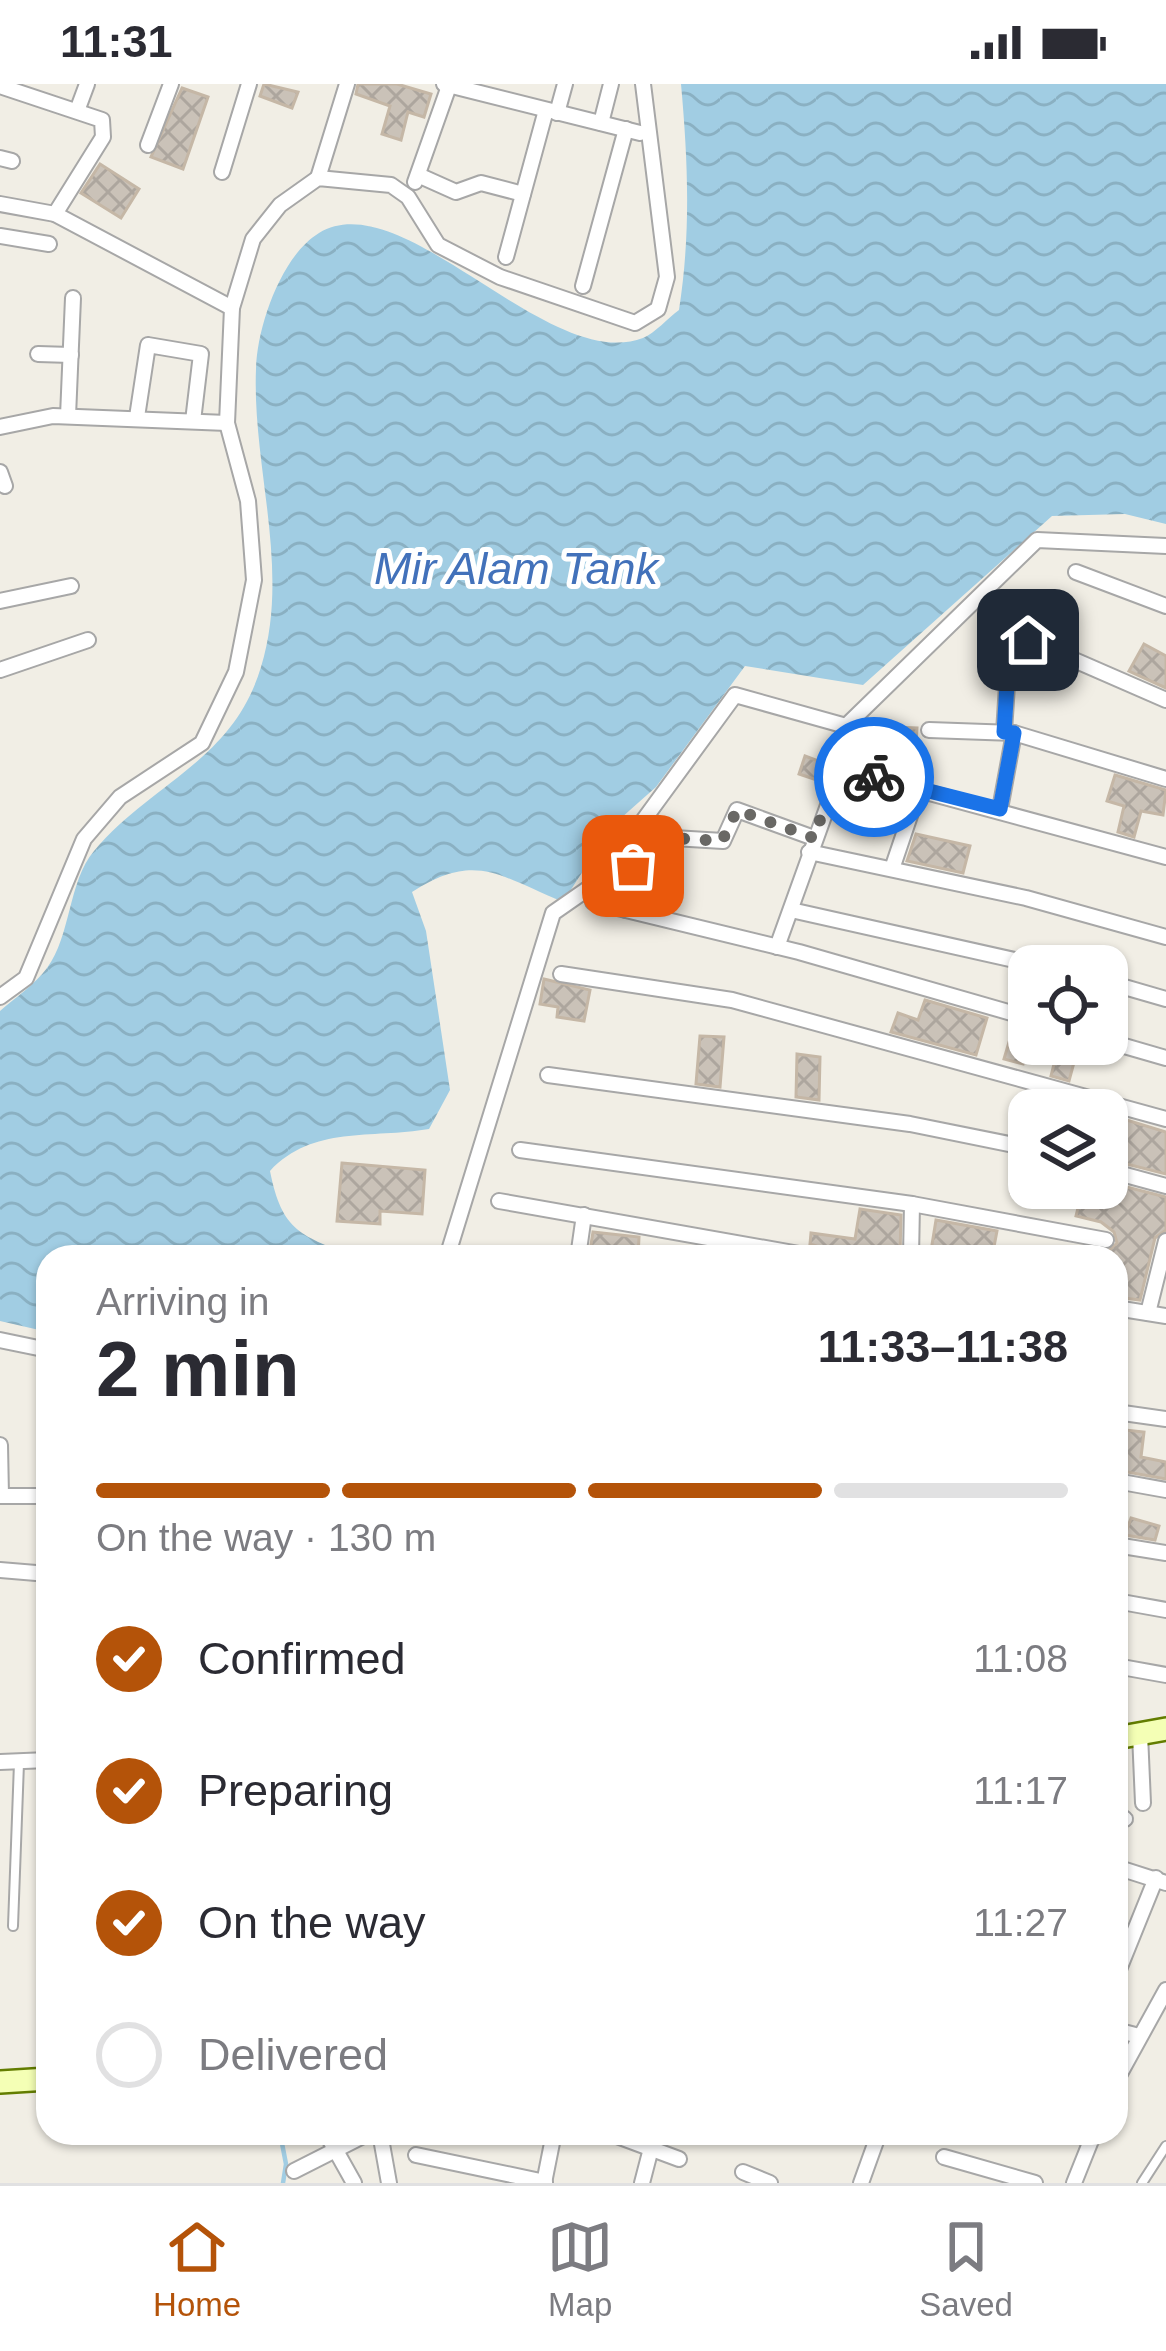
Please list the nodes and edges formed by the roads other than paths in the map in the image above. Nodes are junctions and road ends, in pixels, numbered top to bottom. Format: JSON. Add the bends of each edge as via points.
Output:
{"nodes":[{"id":1,"x":87,"y":84,"type":"edge"},
{"id":2,"x":171,"y":84,"type":"edge"},
{"id":3,"x":249,"y":84,"type":"edge"},
{"id":4,"x":347,"y":84,"type":"edge"},
{"id":5,"x":565,"y":84,"type":"edge"},
{"id":6,"x":611,"y":84,"type":"edge"},
{"id":7,"x":644,"y":84,"type":"edge"},
{"id":8,"x":447,"y":85,"type":"edge"},
{"id":9,"x":0,"y":86,"type":"edge"},
{"id":10,"x":501,"y":92,"type":"edge"},
{"id":11,"x":77,"y":111,"type":"junction"},
{"id":12,"x":552,"y":111,"type":"junction"},
{"id":13,"x":601,"y":123,"type":"junction"},
{"id":14,"x":148,"y":146,"type":"dead end"},
{"id":15,"x":222,"y":172,"type":"dead end"},
{"id":16,"x":318,"y":178,"type":"junction"},
{"id":17,"x":523,"y":194,"type":"junction"},
{"id":18,"x":0,"y":204,"type":"edge"},
{"id":19,"x":55,"y":214,"type":"junction"},
{"id":20,"x":0,"y":236,"type":"edge"},
{"id":21,"x":49,"y":244,"type":"dead end"},
{"id":22,"x":506,"y":257,"type":"dead end"},
{"id":23,"x":583,"y":286,"type":"dead end"},
{"id":24,"x":73,"y":298,"type":"dead end"},
{"id":25,"x":232,"y":308,"type":"junction"},
{"id":26,"x":38,"y":354,"type":"dead end"},
{"id":27,"x":71,"y":355,"type":"junction"},
{"id":28,"x":68,"y":416,"type":"junction"},
{"id":29,"x":137,"y":417,"type":"junction"},
{"id":30,"x":193,"y":421,"type":"junction"},
{"id":31,"x":227,"y":423,"type":"junction"},
{"id":32,"x":0,"y":427,"type":"edge"},
{"id":33,"x":1166,"y":546,"type":"edge"},
{"id":34,"x":1076,"y":572,"type":"dead end"},
{"id":35,"x":71,"y":586,"type":"dead end"},
{"id":36,"x":0,"y":601,"type":"edge"},
{"id":37,"x":1166,"y":606,"type":"edge"},
{"id":38,"x":1003,"y":629,"type":"dead end"},
{"id":39,"x":88,"y":640,"type":"dead end"},
{"id":40,"x":1028,"y":640,"type":"junction"},
{"id":41,"x":0,"y":670,"type":"edge"},
{"id":42,"x":1166,"y":700,"type":"edge"},
{"id":43,"x":929,"y":730,"type":"dead end"},
{"id":44,"x":1009,"y":732,"type":"junction"},
{"id":45,"x":1166,"y":779,"type":"edge"},
{"id":46,"x":920,"y":789,"type":"junction"},
{"id":47,"x":1000,"y":809,"type":"junction"},
{"id":48,"x":811,"y":845,"type":"junction"},
{"id":49,"x":1166,"y":856,"type":"edge"},
{"id":50,"x":892,"y":869,"type":"junction"},
{"id":51,"x":593,"y":902,"type":"dead end"},
{"id":52,"x":626,"y":910,"type":"junction"},
{"id":53,"x":790,"y":910,"type":"junction"},
{"id":54,"x":1166,"y":937,"type":"edge"},
{"id":55,"x":777,"y":947,"type":"junction"},
{"id":56,"x":1008,"y":959,"type":"edge"},
{"id":57,"x":560,"y":974,"type":"dead end"},
{"id":58,"x":1128,"y":988,"type":"edge"},
{"id":59,"x":0,"y":997,"type":"edge"},
{"id":60,"x":1166,"y":999,"type":"edge"},
{"id":61,"x":1008,"y":1012,"type":"edge"},
{"id":62,"x":1128,"y":1047,"type":"edge"},
{"id":63,"x":1166,"y":1058,"type":"edge"},
{"id":64,"x":548,"y":1075,"type":"dead end"},
{"id":65,"x":1166,"y":1119,"type":"edge"},
{"id":66,"x":1008,"y":1144,"type":"edge"},
{"id":67,"x":520,"y":1150,"type":"dead end"},
{"id":68,"x":1128,"y":1176,"type":"edge"},
{"id":69,"x":1166,"y":1186,"type":"edge"},
{"id":70,"x":499,"y":1202,"type":"dead end"},
{"id":71,"x":912,"y":1204,"type":"junction"},
{"id":72,"x":584,"y":1215,"type":"junction"},
{"id":73,"x":1106,"y":1240,"type":"dead end"},
{"id":74,"x":1166,"y":1241,"type":"edge"},
{"id":75,"x":451,"y":1245,"type":"edge"},
{"id":76,"x":580,"y":1245,"type":"edge"},
{"id":77,"x":749,"y":1245,"type":"edge"},
{"id":78,"x":910,"y":1245,"type":"edge"},
{"id":79,"x":1128,"y":1310,"type":"edge"},
{"id":80,"x":1148,"y":1313,"type":"junction"},
{"id":81,"x":1166,"y":1316,"type":"edge"},
{"id":82,"x":0,"y":1340,"type":"edge"},
{"id":83,"x":36,"y":1348,"type":"edge"},
{"id":84,"x":1128,"y":1414,"type":"edge"},
{"id":85,"x":1166,"y":1419,"type":"edge"},
{"id":86,"x":0,"y":1445,"type":"edge"},
{"id":87,"x":1128,"y":1483,"type":"edge"},
{"id":88,"x":1166,"y":1490,"type":"edge"},
{"id":89,"x":0,"y":1496,"type":"edge"},
{"id":90,"x":36,"y":1496,"type":"edge"},
{"id":91,"x":1128,"y":1547,"type":"edge"},
{"id":92,"x":1166,"y":1552,"type":"edge"},
{"id":93,"x":0,"y":1570,"type":"edge"},
{"id":94,"x":36,"y":1573,"type":"edge"},
{"id":95,"x":1128,"y":1603,"type":"edge"},
{"id":96,"x":1166,"y":1610,"type":"edge"},
{"id":97,"x":1128,"y":1668,"type":"edge"},
{"id":98,"x":1166,"y":1675,"type":"edge"},
{"id":99,"x":1166,"y":1718,"type":"edge"},
{"id":100,"x":1128,"y":1724,"type":"edge"},
{"id":101,"x":1166,"y":1730,"type":"edge"},
{"id":102,"x":1140,"y":1734,"type":"junction"},
{"id":103,"x":1128,"y":1736,"type":"edge"},
{"id":104,"x":36,"y":1760,"type":"edge"},
{"id":105,"x":19,"y":1761,"type":"junction"},
{"id":106,"x":0,"y":1762,"type":"edge"},
{"id":107,"x":1143,"y":1802,"type":"dead end"},
{"id":108,"x":1128,"y":1871,"type":"edge"},
{"id":109,"x":1161,"y":1881,"type":"edge"},
{"id":110,"x":13,"y":1926,"type":"dead end"},
{"id":111,"x":1128,"y":1951,"type":"edge"},
{"id":112,"x":1166,"y":1990,"type":"edge"},
{"id":113,"x":1128,"y":2033,"type":"edge"},
{"id":114,"x":1139,"y":2036,"type":"junction"},
{"id":115,"x":1128,"y":2058,"type":"edge"},
{"id":116,"x":36,"y":2080,"type":"edge"},
{"id":117,"x":0,"y":2082,"type":"edge"},
{"id":118,"x":332,"y":2145,"type":"edge"},
{"id":119,"x":348,"y":2145,"type":"edge"},
{"id":120,"x":382,"y":2145,"type":"edge"},
{"id":121,"x":552,"y":2145,"type":"edge"},
{"id":122,"x":652,"y":2145,"type":"edge"},
{"id":123,"x":659,"y":2145,"type":"edge"},
{"id":124,"x":876,"y":2145,"type":"edge"},
{"id":125,"x":1090,"y":2145,"type":"edge"},
{"id":126,"x":1166,"y":2146,"type":"edge"},
{"id":127,"x":335,"y":2152,"type":"junction"},
{"id":128,"x":416,"y":2155,"type":"dead end"},
{"id":129,"x":944,"y":2157,"type":"dead end"},
{"id":130,"x":679,"y":2159,"type":"dead end"},
{"id":131,"x":294,"y":2171,"type":"dead end"},
{"id":132,"x":743,"y":2172,"type":"dead end"},
{"id":133,"x":868,"y":2181,"type":"edge"},
{"id":134,"x":545,"y":2182,"type":"edge"},
{"id":135,"x":354,"y":2183,"type":"edge"},
{"id":136,"x":389,"y":2183,"type":"edge"},
{"id":137,"x":642,"y":2183,"type":"edge"},
{"id":138,"x":770,"y":2183,"type":"edge"},
{"id":139,"x":1035,"y":2183,"type":"edge"},
{"id":140,"x":1075,"y":2183,"type":"edge"},
{"id":141,"x":1142,"y":2183,"type":"edge"}],
"edges":[{"from":1,"to":11,"type":"street"},
{"from":2,"to":14,"type":"street"},
{"from":3,"to":15,"type":"street"},
{"from":4,"to":16,"type":"street"},
{"from":5,"to":12,"type":"street"},
{"from":6,"to":13,"type":"street"},
{"from":7,"to":16,"type":"street","via":[[667,277],[658,309],[635,323],[500,277],[438,245],[409,197],[391,185]]},
{"from":8,"to":10,"type":"street"},
{"from":8,"to":17,"type":"street","via":[[416,179],[456,192],[481,183]]},
{"from":9,"to":11,"type":"street"},
{"from":10,"to":12,"type":"street"},
{"from":11,"to":19,"type":"street","via":[[102,120],[103,137]]},
{"from":12,"to":13,"type":"street"},
{"from":12,"to":17,"type":"street"},
{"from":13,"to":23,"type":"street","via":[[633,131]]},
{"from":16,"to":25,"type":"street","via":[[253,239]]},
{"from":17,"to":22,"type":"street"},
{"from":18,"to":19,"type":"street"},
{"from":19,"to":25,"type":"street"},
{"from":20,"to":21,"type":"street"},
{"from":24,"to":27,"type":"street"},
{"from":25,"to":31,"type":"street"},
{"from":26,"to":27,"type":"street"},
{"from":27,"to":28,"type":"street"},
{"from":28,"to":29,"type":"street"},
{"from":28,"to":32,"type":"street"},
{"from":29,"to":30,"type":"street"},
{"from":29,"to":30,"type":"street","via":[[148,345],[201,354]]},
{"from":30,"to":31,"type":"street"},
{"from":31,"to":59,"type":"street","via":[[248,502],[254,580],[236,671],[202,743],[120,796],[84,839],[26,978]]},
{"from":33,"to":75,"type":"street","via":[[1037,540],[846,726],[734,695],[599,880],[553,913]]},
{"from":34,"to":37,"type":"street"},
{"from":35,"to":36,"type":"street"},
{"from":38,"to":40,"type":"street"},
{"from":39,"to":41,"type":"street"},
{"from":40,"to":42,"type":"street"},
{"from":40,"to":44,"type":"street","via":[[1007,685]]},
{"from":43,"to":44,"type":"street"},
{"from":44,"to":45,"type":"street"},
{"from":44,"to":47,"type":"street"},
{"from":46,"to":47,"type":"street"},
{"from":46,"to":48,"type":"street","via":[[841,769]]},
{"from":46,"to":50,"type":"street"},
{"from":47,"to":49,"type":"street"},
{"from":48,"to":50,"type":"street"},
{"from":48,"to":52,"type":"street","via":[[737,810],[722,841],[657,837],[633,866]]},
{"from":48,"to":53,"type":"street"},
{"from":50,"to":54,"type":"street"},
{"from":51,"to":52,"type":"street"},
{"from":52,"to":55,"type":"street"},
{"from":53,"to":55,"type":"street"},
{"from":53,"to":56,"type":"street"},
{"from":55,"to":61,"type":"street"},
{"from":57,"to":65,"type":"street","via":[[732,1000]]},
{"from":58,"to":60,"type":"street"},
{"from":62,"to":63,"type":"street"},
{"from":64,"to":66,"type":"street"},
{"from":67,"to":71,"type":"street"},
{"from":68,"to":69,"type":"street"},
{"from":70,"to":72,"type":"street"},
{"from":71,"to":73,"type":"street"},
{"from":71,"to":78,"type":"street"},
{"from":72,"to":76,"type":"street"},
{"from":72,"to":77,"type":"street"},
{"from":74,"to":80,"type":"street"},
{"from":79,"to":80,"type":"street"},
{"from":80,"to":81,"type":"street"},
{"from":82,"to":83,"type":"street"},
{"from":84,"to":85,"type":"street"},
{"from":86,"to":89,"type":"street"},
{"from":87,"to":88,"type":"street"},
{"from":89,"to":90,"type":"street"},
{"from":91,"to":92,"type":"street"},
{"from":93,"to":94,"type":"street"},
{"from":95,"to":96,"type":"street"},
{"from":97,"to":98,"type":"street"},
{"from":99,"to":100,"type":"main road"},
{"from":101,"to":102,"type":"main road"},
{"from":102,"to":103,"type":"main road"},
{"from":102,"to":107,"type":"street"},
{"from":104,"to":105,"type":"street"},
{"from":105,"to":106,"type":"street"},
{"from":105,"to":110,"type":"lane"},
{"from":108,"to":109,"type":"street"},
{"from":109,"to":111,"type":"street"},
{"from":112,"to":114,"type":"street"},
{"from":113,"to":114,"type":"street"},
{"from":114,"to":115,"type":"street"},
{"from":116,"to":117,"type":"main road"},
{"from":118,"to":127,"type":"street"},
{"from":119,"to":127,"type":"street"},
{"from":120,"to":136,"type":"street"},
{"from":121,"to":134,"type":"street"},
{"from":122,"to":137,"type":"street"},
{"from":123,"to":130,"type":"street"},
{"from":124,"to":133,"type":"street"},
{"from":125,"to":140,"type":"street"},
{"from":126,"to":141,"type":"lane"},
{"from":127,"to":131,"type":"street"},
{"from":127,"to":135,"type":"street"},
{"from":128,"to":134,"type":"street"},
{"from":129,"to":139,"type":"street"},
{"from":132,"to":138,"type":"street"}]}
